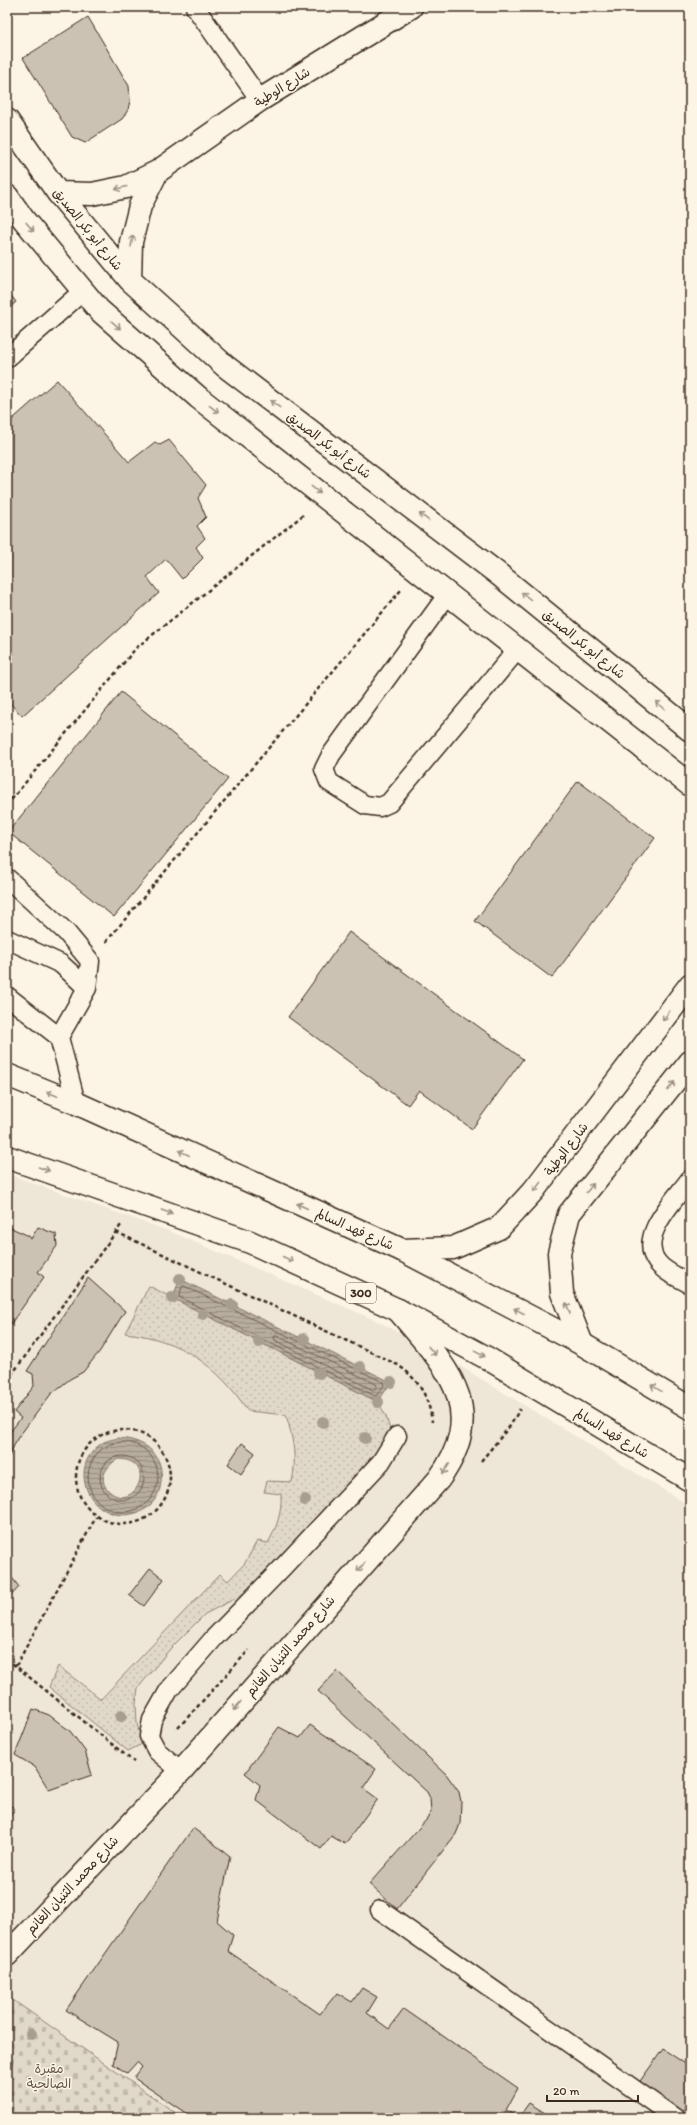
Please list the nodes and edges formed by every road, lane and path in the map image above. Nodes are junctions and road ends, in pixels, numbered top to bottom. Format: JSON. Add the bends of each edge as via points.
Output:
{"nodes":[{"id":1,"x":195,"y":7,"type":"edge"},
{"id":2,"x":411,"y":7,"type":"edge"},
{"id":3,"x":260,"y":100,"type":"junction"},
{"id":4,"x":7,"y":120,"type":"edge"},
{"id":5,"x":157,"y":172,"type":"junction"},
{"id":6,"x":58,"y":193,"type":"junction"},
{"id":7,"x":7,"y":196,"type":"edge"},
{"id":8,"x":130,"y":280,"type":"junction"},
{"id":9,"x":83,"y":291,"type":"junction"},
{"id":10,"x":7,"y":358,"type":"edge"},
{"id":11,"x":325,"y":498,"type":"junction"},
{"id":12,"x":418,"y":570,"type":"junction"},
{"id":13,"x":448,"y":594,"type":"junction"},
{"id":14,"x":518,"y":649,"type":"junction"},
{"id":15,"x":690,"y":730,"type":"edge"},
{"id":16,"x":690,"y":785,"type":"edge"},
{"id":17,"x":7,"y":805,"type":"edge"},
{"id":18,"x":7,"y":878,"type":"edge"},
{"id":19,"x":7,"y":939,"type":"edge"},
{"id":20,"x":90,"y":961,"type":"junction"},
{"id":21,"x":690,"y":985,"type":"edge"},
{"id":22,"x":87,"y":988,"type":"junction"},
{"id":23,"x":7,"y":996,"type":"edge"},
{"id":24,"x":59,"y":1037,"type":"junction"},
{"id":25,"x":690,"y":1062,"type":"edge"},
{"id":26,"x":7,"y":1075,"type":"edge"},
{"id":27,"x":76,"y":1103,"type":"junction"},
{"id":28,"x":7,"y":1156,"type":"edge"},
{"id":29,"x":690,"y":1180,"type":"edge"},
{"id":30,"x":138,"y":1202,"type":"junction"},
{"id":31,"x":116,"y":1232,"type":"junction"},
{"id":32,"x":402,"y":1250,"type":"junction"},
{"id":33,"x":690,"y":1284,"type":"edge"},
{"id":34,"x":398,"y":1310,"type":"junction"},
{"id":35,"x":582,"y":1344,"type":"junction"},
{"id":36,"x":7,"y":1381,"type":"edge"},
{"id":37,"x":690,"y":1408,"type":"edge"},
{"id":38,"x":432,"y":1425,"type":"dead end"},
{"id":39,"x":397,"y":1436,"type":"dead end"},
{"id":40,"x":690,"y":1480,"type":"edge"},
{"id":41,"x":96,"y":1516,"type":"junction"},
{"id":42,"x":254,"y":1644,"type":"dead end"},
{"id":43,"x":7,"y":1659,"type":"edge"},
{"id":44,"x":16,"y":1666,"type":"junction"},
{"id":45,"x":156,"y":1751,"type":"junction"},
{"id":46,"x":180,"y":1771,"type":"junction"},
{"id":47,"x":164,"y":1787,"type":"junction"},
{"id":48,"x":380,"y":1910,"type":"dead end"},
{"id":49,"x":7,"y":1955,"type":"edge"},
{"id":50,"x":675,"y":2118,"type":"edge"}],
"edges":[{"from":1,"to":3,"type":"lane"},
{"from":2,"to":3,"type":"street","name":"شارع الوطية"},
{"from":3,"to":5,"type":"street","name":"شارع الوطية"},
{"from":4,"to":6,"type":"street","name":"شارع أبو بكر الصديق"},
{"from":5,"to":6,"type":"street","name":"شارع الوطية","one_way":true,"via":[[126,187],[92,194]]},
{"from":8,"to":5,"type":"street","name":"شارع الوطية","one_way":true,"via":[[131,242],[140,206]]},
{"from":6,"to":8,"type":"street","name":"شارع أبو بكر الصديق"},
{"from":7,"to":9,"type":"street","one_way":true},
{"from":15,"to":8,"type":"street","name":"شارع أبو بكر الصديق","one_way":true,"via":[[497,573],[225,366]]},
{"from":9,"to":10,"type":"lane"},
{"from":9,"to":11,"type":"street","one_way":true,"via":[[99,310],[199,398]]},
{"from":11,"to":12,"type":"street"},
{"from":11,"to":17,"type":"path","via":[[136,648]]},
{"from":12,"to":13,"type":"street"},
{"from":12,"to":20,"type":"path"},
{"from":13,"to":14,"type":"street"},
{"from":13,"to":14,"type":"lane","via":[[331,755],[324,769],[329,782],[365,805],[380,807],[389,803]]},
{"from":14,"to":16,"type":"street"},
{"from":18,"to":20,"type":"lane","via":[[66,932]]},
{"from":19,"to":22,"type":"lane","via":[[61,964]]},
{"from":20,"to":22,"type":"lane"},
{"from":21,"to":32,"type":"street","name":"شارع الوطية","one_way":true,"via":[[534,1190],[499,1228],[453,1248]]},
{"from":22,"to":24,"type":"lane"},
{"from":23,"to":24,"type":"lane"},
{"from":24,"to":27,"type":"lane"},
{"from":35,"to":25,"type":"street","one_way":true,"via":[[562,1293],[559,1253],[569,1214]]},
{"from":27,"to":26,"type":"street","name":"شارع فهد السالم","one_way":true},
{"from":32,"to":27,"type":"street","name":"شارع فهد السالم","one_way":true},
{"from":28,"to":30,"type":"street","name":"شارع فهد السالم","number":"300","one_way":true},
{"from":29,"to":33,"type":"lane","via":[[654,1229],[650,1240],[657,1262]]},
{"from":30,"to":31,"type":"path"},
{"from":30,"to":34,"type":"street","name":"شارع فهد السالم","number":"300","one_way":true,"via":[[250,1242]]},
{"from":31,"to":36,"type":"path"},
{"from":31,"to":38,"type":"path","via":[[398,1365],[419,1383],[426,1395],[431,1408]]},
{"from":35,"to":32,"type":"street","name":"شارع فهد السالم","one_way":true},
{"from":34,"to":40,"type":"street","name":"شارع فهد السالم","number":"300","one_way":true,"via":[[487,1358]]},
{"from":34,"to":46,"type":"street","name":"شارع محمد الثنيان الغانم","one_way":true,"via":[[442,1363],[455,1388],[462,1418],[454,1457],[439,1479]]},
{"from":37,"to":35,"type":"street","name":"شارع فهد السالم","one_way":true},
{"from":39,"to":45,"type":"lane","via":[[381,1462],[214,1638],[169,1690],[152,1720],[149,1736]]},
{"from":41,"to":41,"type":"path","via":[[84,1505],[77,1490],[75,1473],[79,1458],[88,1444],[102,1434],[118,1429],[134,1430],[149,1437],[161,1449],[168,1463],[170,1484],[162,1504],[143,1520],[127,1524],[111,1523]]},
{"from":41,"to":44,"type":"path"},
{"from":42,"to":45,"type":"path"},
{"from":43,"to":44,"type":"path"},
{"from":44,"to":47,"type":"path"},
{"from":45,"to":46,"type":"lane"},
{"from":46,"to":47,"type":"street","name":"شارع محمد الثنيان الغانم"},
{"from":47,"to":49,"type":"street","name":"شارع محمد الثنيان الغانم"},
{"from":48,"to":50,"type":"lane"}]}
